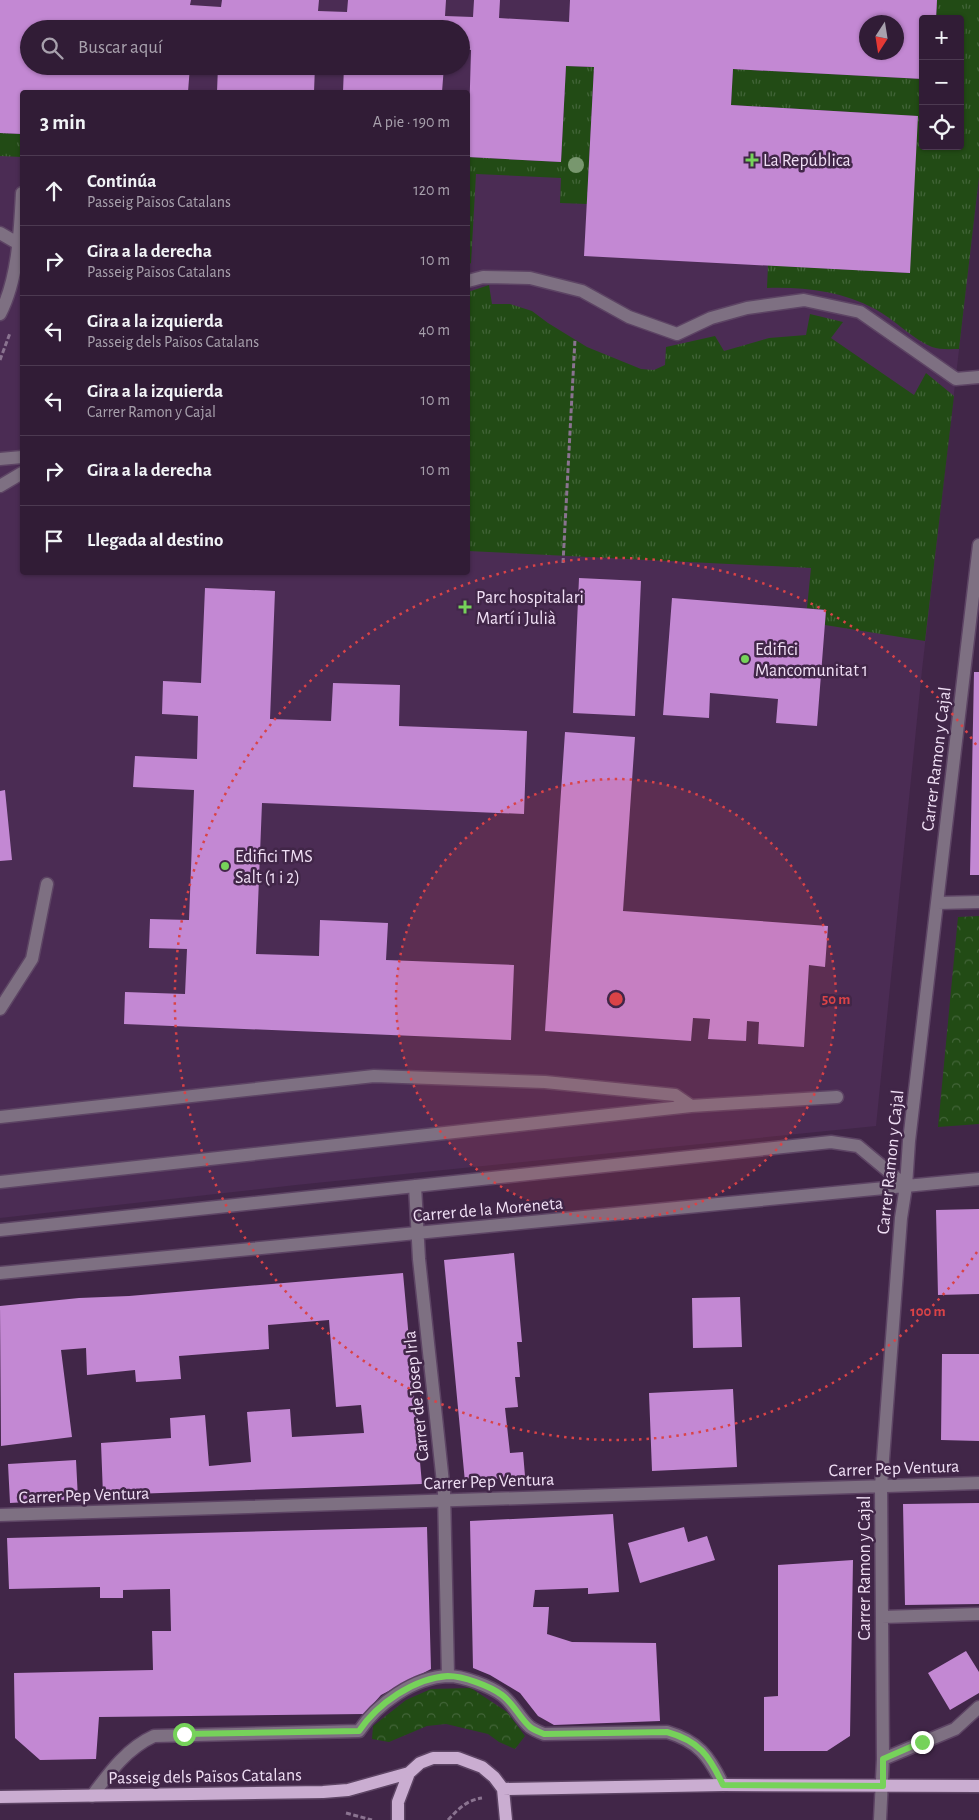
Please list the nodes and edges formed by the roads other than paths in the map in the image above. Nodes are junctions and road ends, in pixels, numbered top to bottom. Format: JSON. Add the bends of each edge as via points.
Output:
{"nodes":[{"id":1,"x":20,"y":227,"type":"edge"},
{"id":2,"x":0,"y":233,"type":"edge"},
{"id":3,"x":19,"y":244,"type":"junction"},
{"id":4,"x":470,"y":281,"type":"edge"},
{"id":5,"x":0,"y":314,"type":"edge"},
{"id":6,"x":979,"y":377,"type":"edge"},
{"id":7,"x":20,"y":457,"type":"edge"},
{"id":8,"x":0,"y":459,"type":"edge"},
{"id":9,"x":20,"y":474,"type":"edge"},
{"id":10,"x":0,"y":486,"type":"edge"},
{"id":11,"x":979,"y":545,"type":"edge"},
{"id":12,"x":47,"y":884,"type":"dead end"},
{"id":13,"x":979,"y":902,"type":"edge"},
{"id":14,"x":936,"y":903,"type":"junction"},
{"id":15,"x":0,"y":1010,"type":"edge"},
{"id":16,"x":837,"y":1097,"type":"dead end"},
{"id":17,"x":691,"y":1106,"type":"junction"},
{"id":18,"x":0,"y":1117,"type":"edge"},
{"id":19,"x":979,"y":1179,"type":"edge"},
{"id":20,"x":0,"y":1182,"type":"edge"},
{"id":21,"x":415,"y":1186,"type":"junction"},
{"id":22,"x":906,"y":1186,"type":"junction"},
{"id":23,"x":0,"y":1230,"type":"edge"},
{"id":24,"x":418,"y":1233,"type":"junction"},
{"id":25,"x":0,"y":1273,"type":"edge"},
{"id":26,"x":979,"y":1483,"type":"edge"},
{"id":27,"x":881,"y":1486,"type":"junction"},
{"id":28,"x":445,"y":1496,"type":"junction"},
{"id":29,"x":0,"y":1515,"type":"edge"},
{"id":30,"x":979,"y":1614,"type":"edge"},
{"id":31,"x":882,"y":1617,"type":"junction"},
{"id":32,"x":448,"y":1676,"type":"junction"},
{"id":33,"x":979,"y":1706,"type":"edge"},
{"id":34,"x":883,"y":1759,"type":"junction"},
{"id":35,"x":408,"y":1773,"type":"junction"},
{"id":36,"x":723,"y":1785,"type":"junction"},
{"id":37,"x":883,"y":1786,"type":"junction"},
{"id":38,"x":979,"y":1786,"type":"edge"},
{"id":39,"x":503,"y":1789,"type":"junction"},
{"id":40,"x":92,"y":1796,"type":"junction"},
{"id":41,"x":0,"y":1797,"type":"edge"},
{"id":42,"x":398,"y":1820,"type":"edge"},
{"id":43,"x":506,"y":1820,"type":"edge"},
{"id":44,"x":880,"y":1820,"type":"edge"}],
"edges":[{"from":1,"to":3,"type":"street"},
{"from":2,"to":3,"type":"street"},
{"from":3,"to":5,"type":"street","via":[[7,301]]},
{"from":4,"to":6,"type":"street","via":[[483,277],[530,278],[582,291],[629,317],[678,334],[711,318],[747,308],[804,300],[860,312],[956,379]]},
{"from":7,"to":8,"type":"street"},
{"from":9,"to":10,"type":"street"},
{"from":11,"to":14,"type":"street","name":"Carrer Ramon y Cajal"},
{"from":12,"to":15,"type":"street","via":[[32,959]]},
{"from":13,"to":14,"type":"street"},
{"from":14,"to":22,"type":"street","name":"Carrer Ramon y Cajal"},
{"from":16,"to":17,"type":"street"},
{"from":17,"to":18,"type":"street","via":[[675,1095],[545,1082],[374,1076]]},
{"from":17,"to":20,"type":"street"},
{"from":19,"to":22,"type":"street","name":"Carrer de la Moreneta"},
{"from":21,"to":22,"type":"street","via":[[831,1142],[858,1146]]},
{"from":21,"to":23,"type":"street"},
{"from":21,"to":24,"type":"street","name":"Carrer de Josep Irla"},
{"from":22,"to":24,"type":"street","name":"Carrer de la Moreneta"},
{"from":22,"to":27,"type":"street","name":"Carrer Ramon y Cajal"},
{"from":24,"to":25,"type":"street","name":"Carrer de la Moreneta"},
{"from":24,"to":28,"type":"street","name":"Carrer de Josep Irla"},
{"from":26,"to":27,"type":"street","name":"Carrer Pep Ventura"},
{"from":27,"to":28,"type":"street","name":"Carrer Pep Ventura"},
{"from":27,"to":31,"type":"street","name":"Carrer Ramon y Cajal"},
{"from":28,"to":29,"type":"street","name":"Carrer Pep Ventura"},
{"from":28,"to":32,"type":"street","name":"Carrer de Josep Irla"},
{"from":30,"to":31,"type":"street"},
{"from":31,"to":34,"type":"street","name":"Carrer Ramon y Cajal"},
{"from":32,"to":36,"type":"street","via":[[472,1681],[502,1695],[531,1728],[544,1734],[667,1732],[682,1736],[696,1745],[713,1764]]},
{"from":32,"to":40,"type":"street","via":[[423,1681],[400,1693],[381,1706],[359,1731],[154,1736],[131,1751]]},
{"from":33,"to":34,"type":"street","via":[[955,1729]]},
{"from":34,"to":37,"type":"street","name":"Carrer Ramon y Cajal"},
{"from":35,"to":39,"type":"main road","name":"Passeig dels Països Catalans","via":[[433,1758],[458,1758],[482,1768]]},
{"from":35,"to":40,"type":"main road","name":"Passeig dels Països Catalans","via":[[348,1790],[324,1792]]},
{"from":35,"to":42,"type":"main road","via":[[398,1802]]},
{"from":36,"to":37,"type":"main road"},
{"from":36,"to":39,"type":"main road"},
{"from":37,"to":38,"type":"main road"},
{"from":37,"to":44,"type":"street","name":"Carrer Ramon y Cajal"},
{"from":39,"to":43,"type":"main road"},
{"from":40,"to":41,"type":"main road","name":"Passeig dels Països Catalans"}]}
